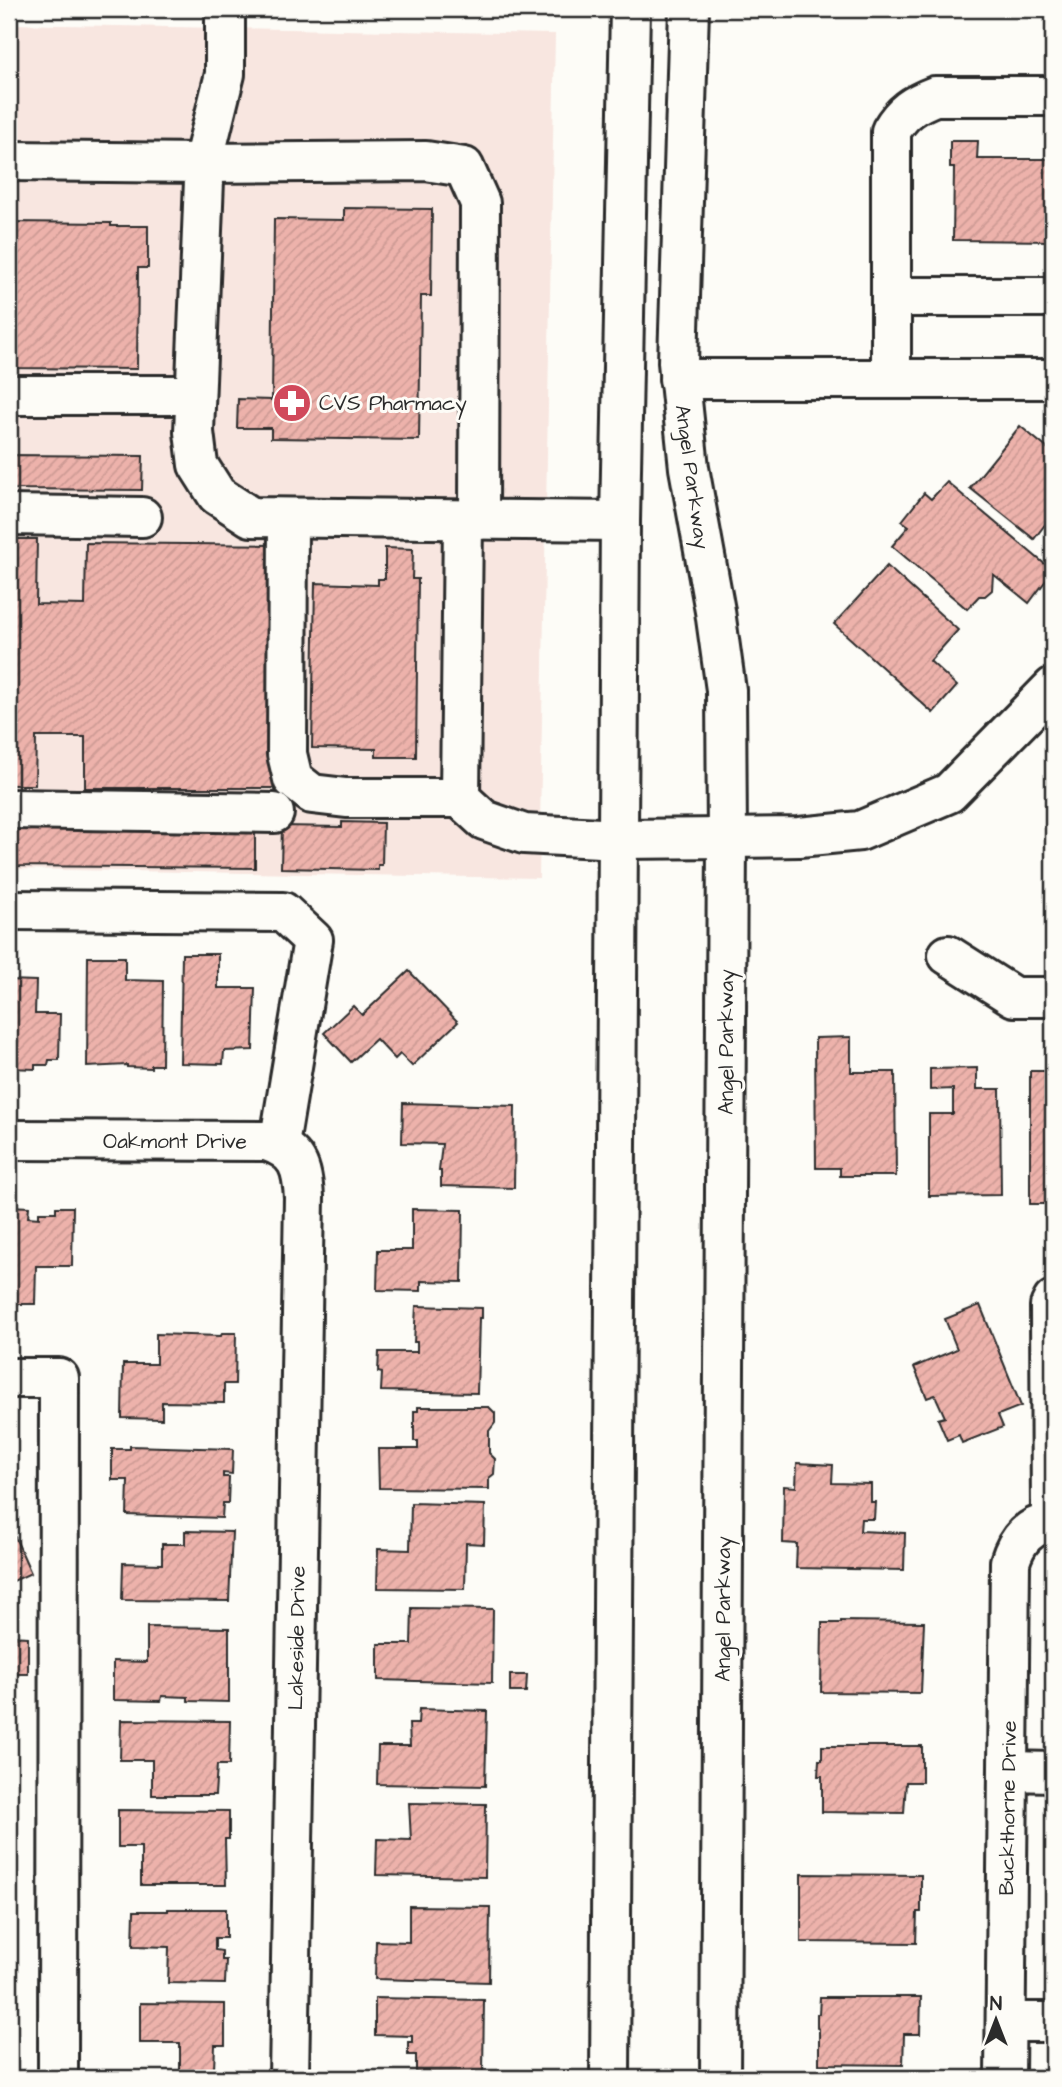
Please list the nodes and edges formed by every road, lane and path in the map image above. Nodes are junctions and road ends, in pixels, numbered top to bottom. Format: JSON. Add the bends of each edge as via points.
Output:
{"nodes":[{"id":1,"x":225,"y":9,"type":"edge"},
{"id":2,"x":630,"y":9,"type":"edge"},
{"id":3,"x":690,"y":9,"type":"edge"},
{"id":4,"x":1053,"y":96,"type":"edge"},
{"id":5,"x":9,"y":161,"type":"edge"},
{"id":6,"x":204,"y":163,"type":"junction"},
{"id":7,"x":891,"y":297,"type":"junction"},
{"id":8,"x":1053,"y":297,"type":"edge"},
{"id":9,"x":679,"y":379,"type":"junction"},
{"id":10,"x":891,"y":379,"type":"junction"},
{"id":11,"x":1053,"y":379,"type":"edge"},
{"id":12,"x":9,"y":395,"type":"edge"},
{"id":13,"x":195,"y":395,"type":"junction"},
{"id":14,"x":9,"y":515,"type":"edge"},
{"id":15,"x":142,"y":517,"type":"dead end"},
{"id":16,"x":288,"y":518,"type":"junction"},
{"id":17,"x":471,"y":520,"type":"junction"},
{"id":18,"x":620,"y":521,"type":"junction"},
{"id":19,"x":1053,"y":687,"type":"edge"},
{"id":20,"x":460,"y":798,"type":"junction"},
{"id":21,"x":9,"y":809,"type":"edge"},
{"id":22,"x":274,"y":813,"type":"dead end"},
{"id":23,"x":727,"y":838,"type":"junction"},
{"id":24,"x":619,"y":839,"type":"junction"},
{"id":25,"x":9,"y":910,"type":"edge"},
{"id":26,"x":948,"y":955,"type":"dead end"},
{"id":27,"x":1053,"y":997,"type":"edge"},
{"id":28,"x":9,"y":1140,"type":"edge"},
{"id":29,"x":279,"y":1145,"type":"junction"},
{"id":30,"x":1053,"y":1300,"type":"edge"},
{"id":31,"x":9,"y":1378,"type":"edge"},
{"id":32,"x":1042,"y":1527,"type":"edge"},
{"id":33,"x":1008,"y":1772,"type":"junction"},
{"id":34,"x":1053,"y":1772,"type":"edge"},
{"id":35,"x":1006,"y":2022,"type":"junction"},
{"id":36,"x":1053,"y":2022,"type":"edge"},
{"id":37,"x":58,"y":2078,"type":"edge"},
{"id":38,"x":289,"y":2078,"type":"edge"},
{"id":39,"x":610,"y":2078,"type":"edge"},
{"id":40,"x":720,"y":2078,"type":"edge"},
{"id":41,"x":1006,"y":2078,"type":"edge"}],
"edges":[{"from":1,"to":6,"type":"main road","via":[[225,74]]},
{"from":2,"to":18,"type":"main road"},
{"from":3,"to":9,"type":"main road","name":"Angel Parkway"},
{"from":4,"to":7,"type":"main road","via":[[935,96],[901,115],[891,131]]},
{"from":5,"to":6,"type":"main road"},
{"from":6,"to":13,"type":"main road"},
{"from":6,"to":17,"type":"main road","via":[[426,161],[464,167],[480,203]]},
{"from":7,"to":8,"type":"main road"},
{"from":7,"to":10,"type":"main road"},
{"from":9,"to":10,"type":"main road"},
{"from":9,"to":23,"type":"main road","name":"Angel Parkway","via":[[726,690]]},
{"from":10,"to":11,"type":"main road"},
{"from":12,"to":13,"type":"main road"},
{"from":13,"to":16,"type":"main road","via":[[198,465],[217,495],[251,517]]},
{"from":14,"to":15,"type":"main road"},
{"from":16,"to":17,"type":"main road"},
{"from":16,"to":20,"type":"main road","via":[[287,754],[293,779],[312,794],[346,798]]},
{"from":17,"to":18,"type":"main road"},
{"from":17,"to":20,"type":"main road"},
{"from":18,"to":24,"type":"main road"},
{"from":19,"to":23,"type":"main road","via":[[949,793],[860,831]]},
{"from":20,"to":24,"type":"main road","via":[[484,820],[524,834]]},
{"from":21,"to":22,"type":"main road"},
{"from":23,"to":24,"type":"main road"},
{"from":23,"to":40,"type":"main road","name":"Angel Parkway"},
{"from":24,"to":39,"type":"main road"},
{"from":25,"to":29,"type":"main road","via":[[283,912],[313,940]]},
{"from":26,"to":27,"type":"main road","via":[[1014,997]]},
{"from":28,"to":29,"type":"main road","name":"Oakmont Drive","via":[[267,1141]]},
{"from":29,"to":38,"type":"main road","name":"Lakeside Drive","via":[[301,1171],[304,1197]]},
{"from":30,"to":32,"type":"main road","name":"Buckthorne Drive"},
{"from":31,"to":37,"type":"main road","via":[[59,1378]]},
{"from":32,"to":33,"type":"main road","name":"Buckthorne Drive","via":[[1015,1547],[1010,1562]]},
{"from":33,"to":34,"type":"main road"},
{"from":33,"to":35,"type":"main road","name":"Buckthorne Drive"},
{"from":35,"to":36,"type":"main road"},
{"from":35,"to":41,"type":"main road","name":"Buckthorne Drive"}]}
